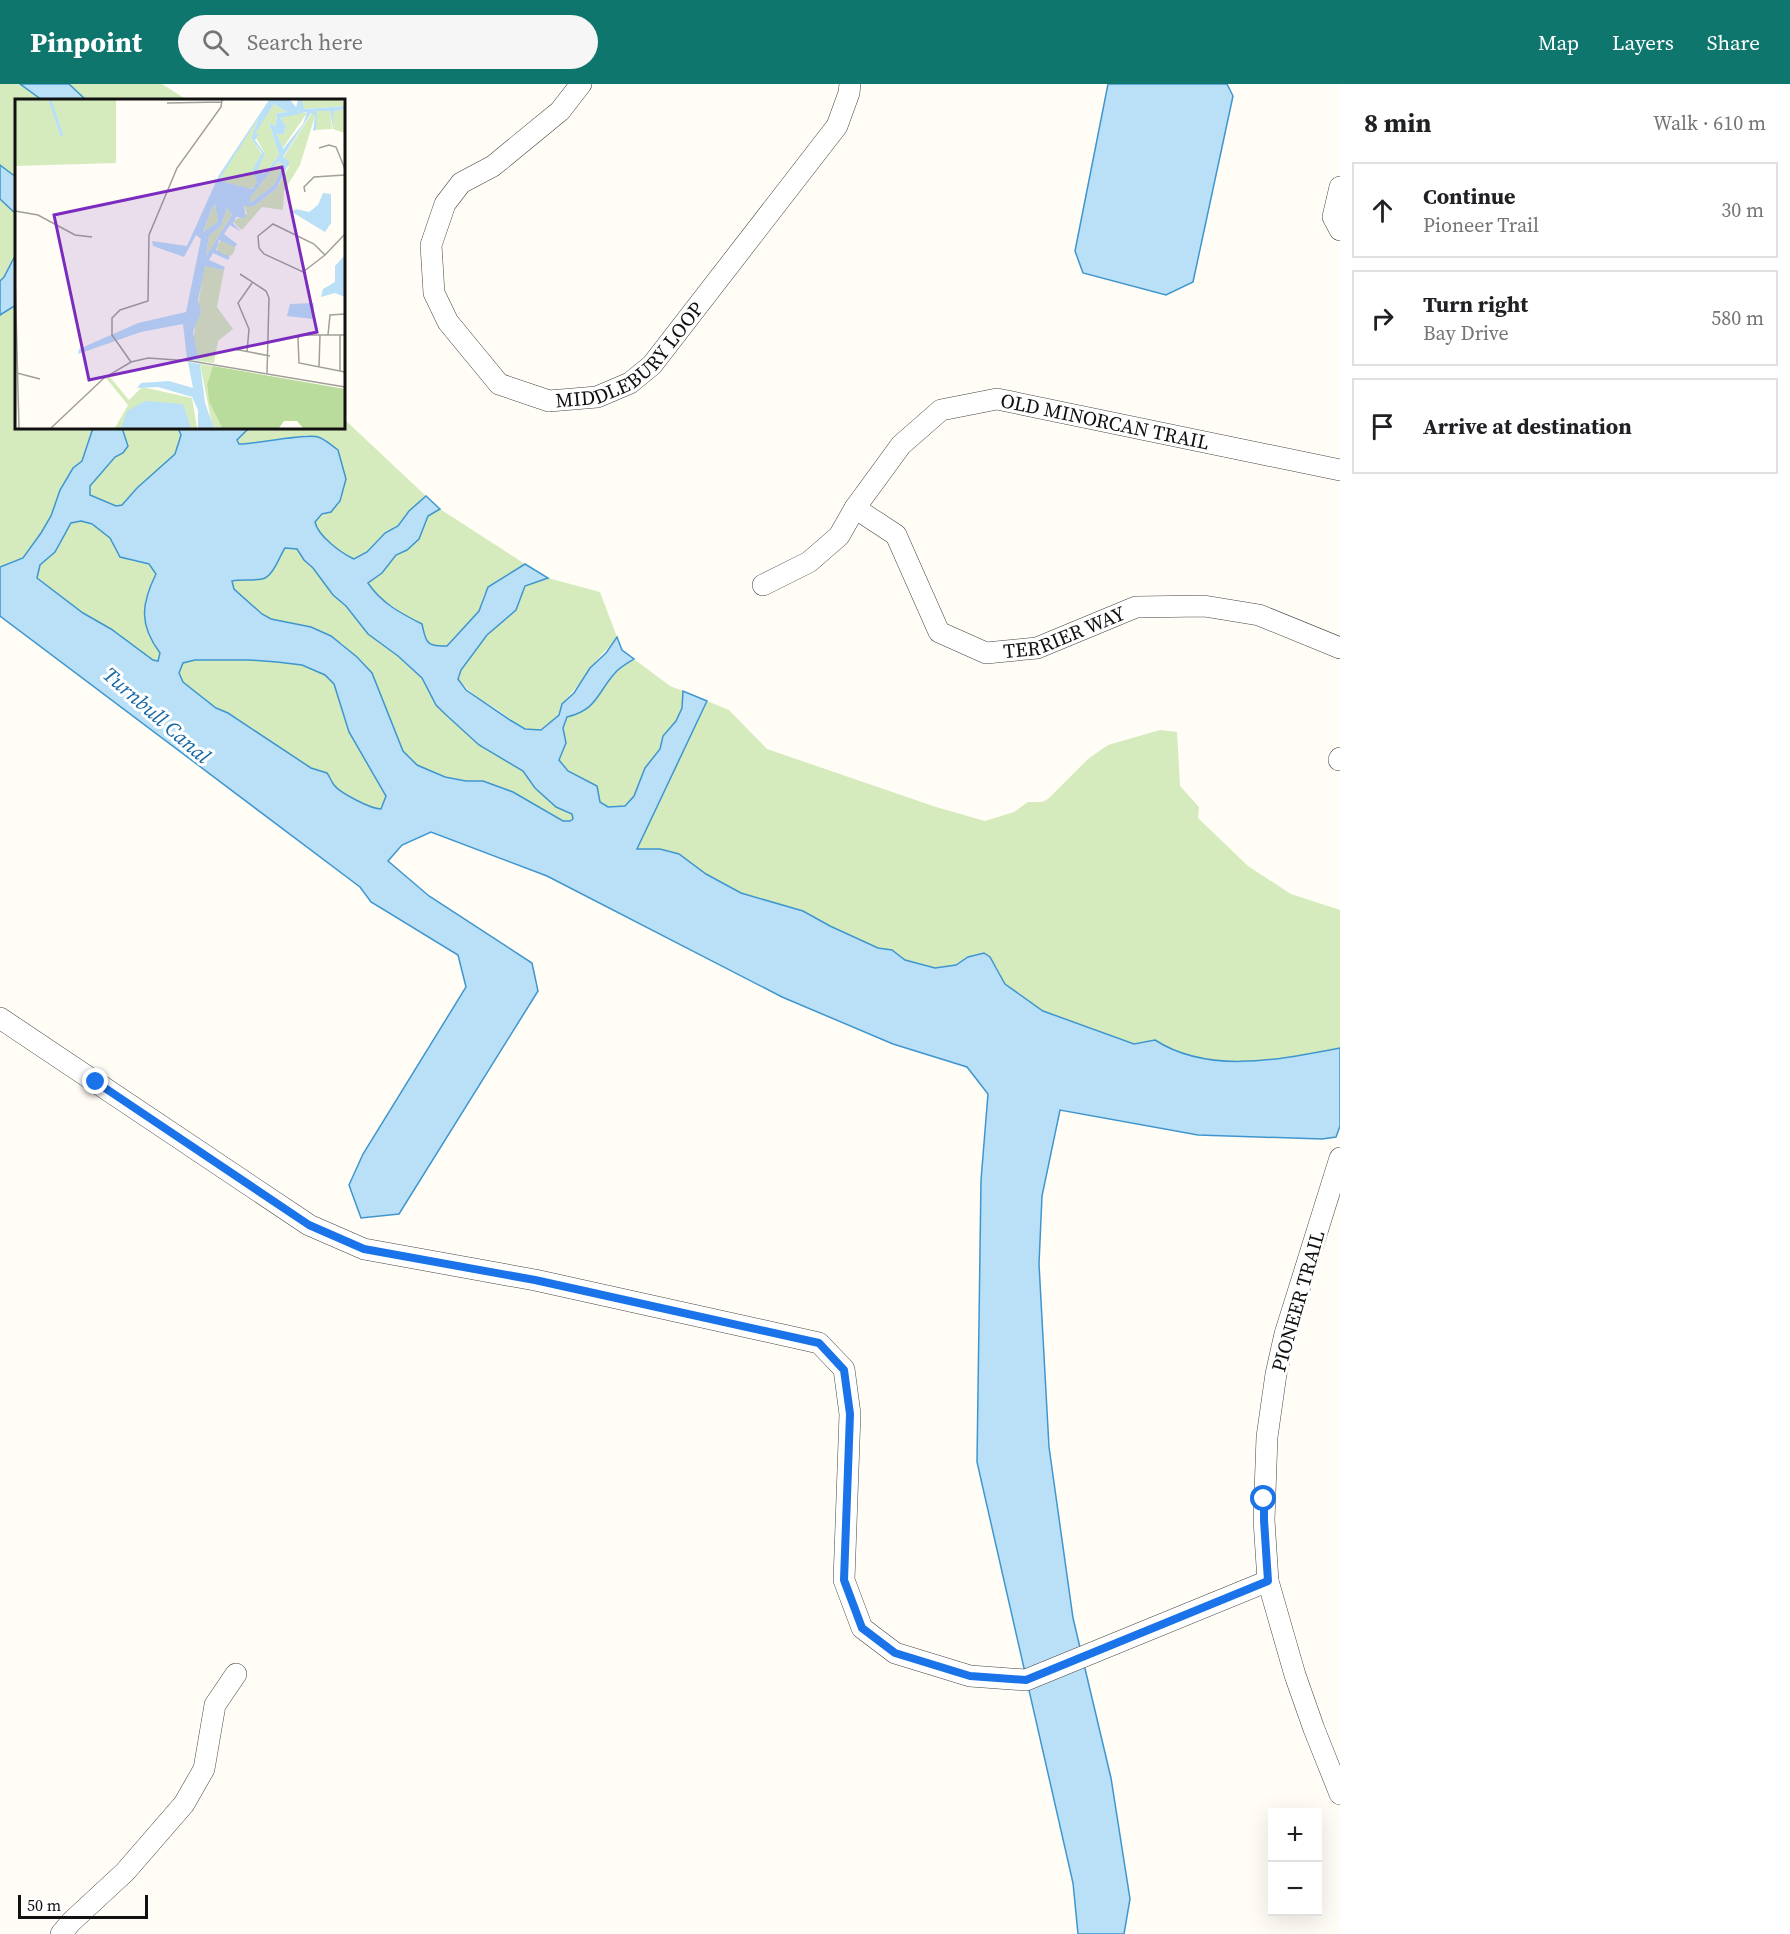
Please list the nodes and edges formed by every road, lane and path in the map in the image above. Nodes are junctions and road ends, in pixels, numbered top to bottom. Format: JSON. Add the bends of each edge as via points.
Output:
{"nodes":[{"id":1,"x":581,"y":84,"type":"edge"},
{"id":2,"x":850,"y":84,"type":"edge"},
{"id":3,"x":1340,"y":187,"type":"edge"},
{"id":4,"x":1340,"y":230,"type":"edge"},
{"id":5,"x":1340,"y":470,"type":"edge"},
{"id":6,"x":855,"y":508,"type":"junction"},
{"id":7,"x":763,"y":585,"type":"dead end"},
{"id":8,"x":1340,"y":648,"type":"edge"},
{"id":9,"x":0,"y":1017,"type":"edge"},
{"id":10,"x":1340,"y":1158,"type":"edge"},
{"id":11,"x":1268,"y":1581,"type":"junction"},
{"id":12,"x":236,"y":1674,"type":"dead end"},
{"id":13,"x":1340,"y":1794,"type":"edge"},
{"id":14,"x":61,"y":1934,"type":"edge"}],
"edges":[{"from":1,"to":2,"type":"street","name":"MIDDLEBURY LOOP","via":[[560,111],[493,166],[461,183],[445,204],[430,245],[434,293],[448,322],[499,384],[549,401],[597,397],[630,382],[652,365],[837,126]]},
{"from":3,"to":4,"type":"street","via":[[1333,218]]},
{"from":5,"to":6,"type":"street","name":"OLD MINORCAN TRAIL","via":[[997,399],[941,410],[901,445]]},
{"from":6,"to":7,"type":"street","name":"OLD MINORCAN TRAIL","via":[[839,536],[809,562]]},
{"from":6,"to":8,"type":"street","name":"TERRIER WAY","via":[[896,535],[939,632],[986,653],[1037,648],[1136,607],[1203,606],[1259,615]]},
{"from":9,"to":11,"type":"street","via":[[309,1225],[364,1249],[535,1280],[819,1343],[844,1370],[850,1414],[844,1580],[862,1628],[895,1653],[970,1676],[1026,1680]]},
{"from":10,"to":11,"type":"street","name":"PIONEER TRAIL","via":[[1276,1374],[1267,1437],[1264,1520]]},
{"from":11,"to":13,"type":"street","name":"PIONEER TRAIL","via":[[1299,1686]]},
{"from":12,"to":14,"type":"street","via":[[215,1705],[204,1769],[184,1804],[125,1872]]}]}
